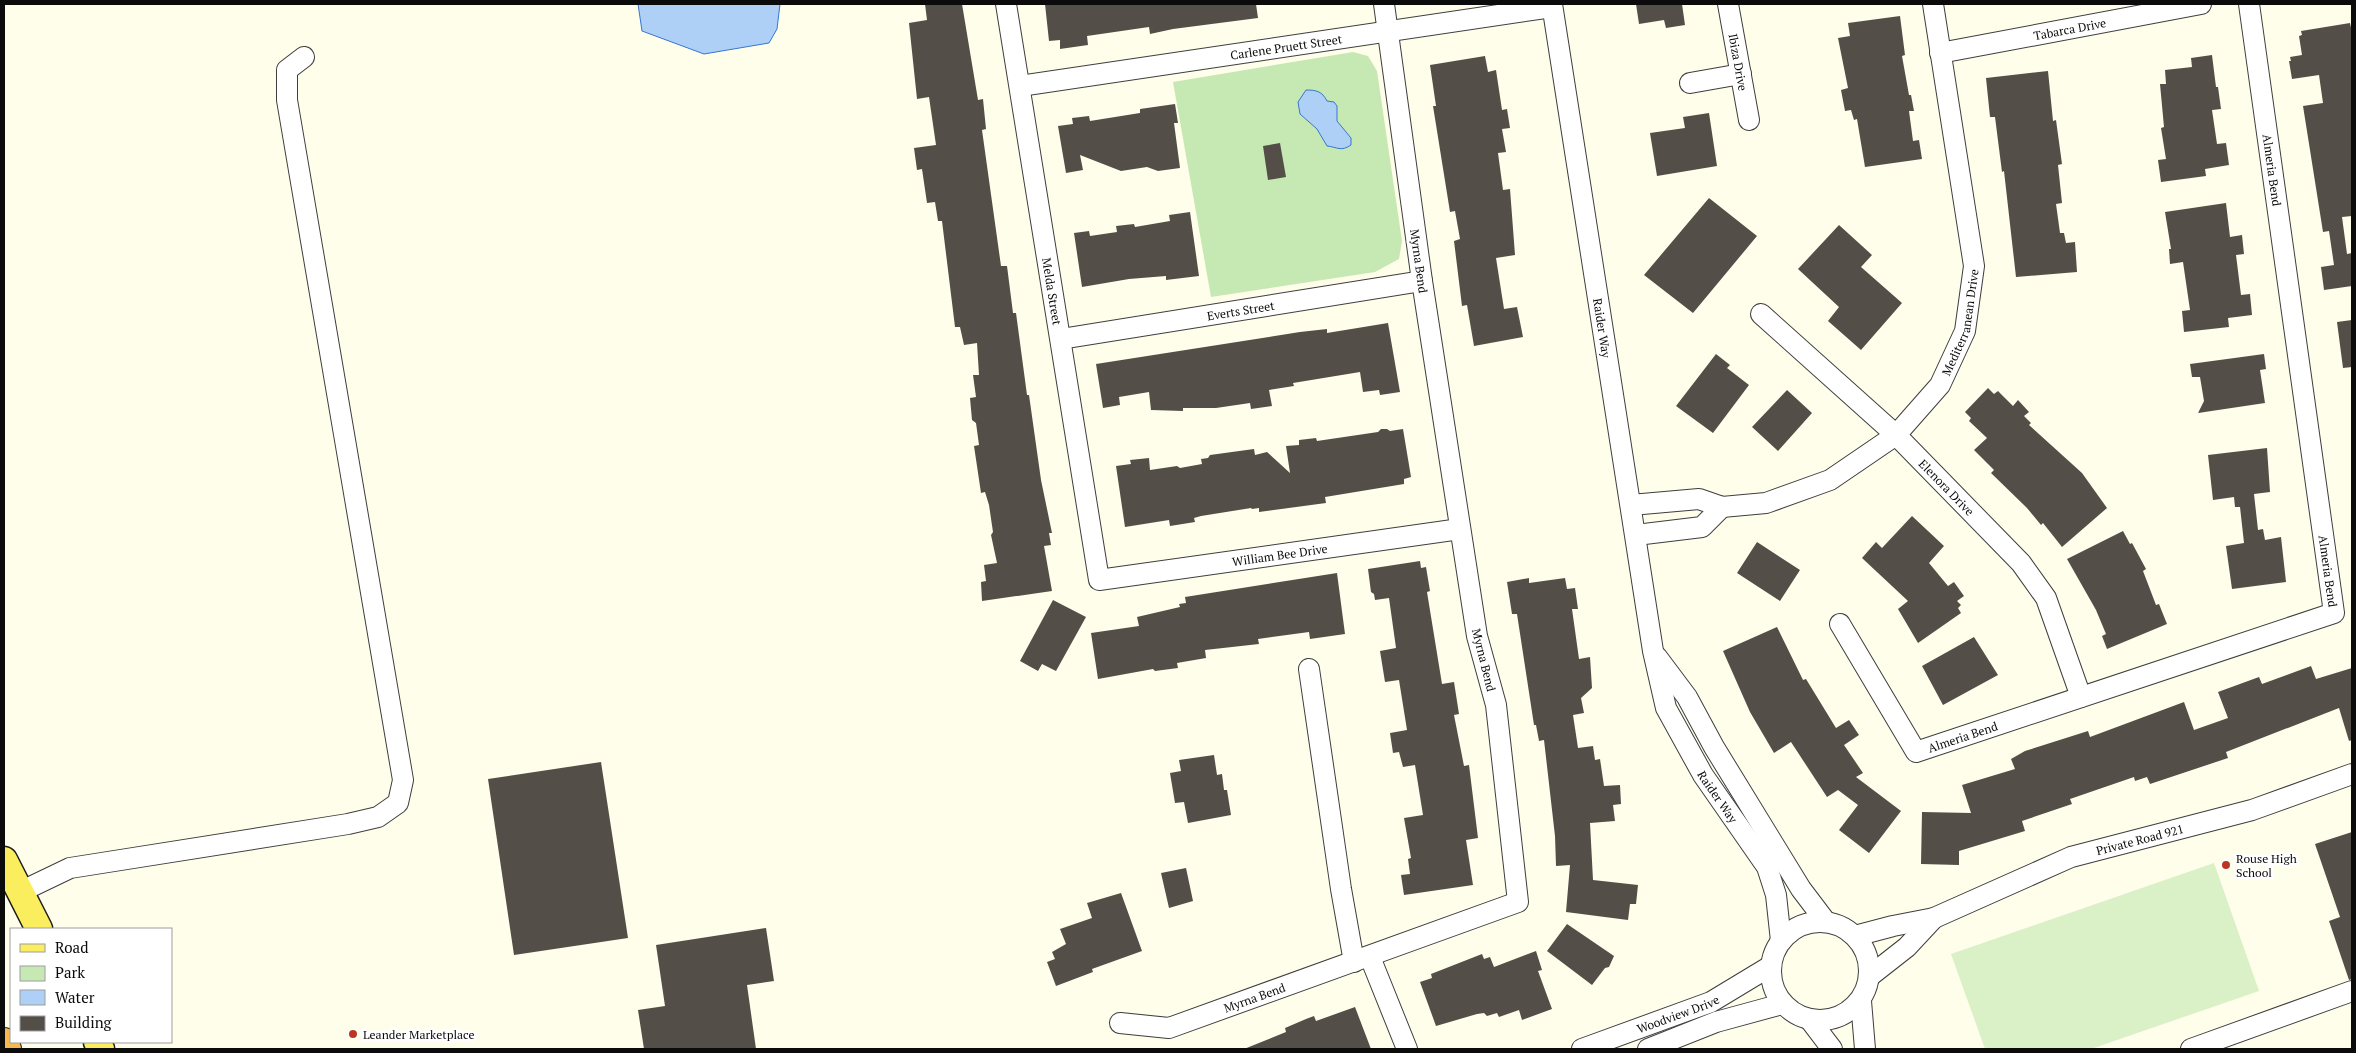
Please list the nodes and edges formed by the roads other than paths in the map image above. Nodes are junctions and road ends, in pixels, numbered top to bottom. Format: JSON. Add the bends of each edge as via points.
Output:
{"nodes":[{"id":1,"x":1006,"y":4,"type":"edge"},
{"id":2,"x":1384,"y":4,"type":"edge"},
{"id":3,"x":1728,"y":4,"type":"edge"},
{"id":4,"x":1932,"y":4,"type":"edge"},
{"id":5,"x":2201,"y":4,"type":"edge"},
{"id":6,"x":2249,"y":4,"type":"edge"},
{"id":7,"x":1552,"y":5,"type":"edge"},
{"id":8,"x":1388,"y":32,"type":"junction"},
{"id":9,"x":1940,"y":53,"type":"junction"},
{"id":10,"x":304,"y":57,"type":"dead end"},
{"id":11,"x":1741,"y":74,"type":"junction"},
{"id":12,"x":1690,"y":83,"type":"dead end"},
{"id":13,"x":1020,"y":86,"type":"junction"},
{"id":14,"x":1749,"y":120,"type":"dead end"},
{"id":15,"x":1422,"y":281,"type":"junction"},
{"id":16,"x":1761,"y":314,"type":"dead end"},
{"id":17,"x":1061,"y":339,"type":"junction"},
{"id":18,"x":1896,"y":434,"type":"junction"},
{"id":19,"x":1631,"y":505,"type":"junction"},
{"id":20,"x":1722,"y":507,"type":"junction"},
{"id":21,"x":1460,"y":529,"type":"junction"},
{"id":22,"x":1636,"y":535,"type":"junction"},
{"id":23,"x":1099,"y":580,"type":"joint"},
{"id":24,"x":1840,"y":624,"type":"dead end"},
{"id":25,"x":1653,"y":651,"type":"junction"},
{"id":26,"x":1309,"y":669,"type":"dead end"},
{"id":27,"x":2081,"y":697,"type":"junction"},
{"id":28,"x":2352,"y":774,"type":"edge"},
{"id":29,"x":4,"y":860,"type":"edge"},
{"id":30,"x":20,"y":892,"type":"junction"},
{"id":31,"x":1934,"y":918,"type":"junction"},
{"id":32,"x":1826,"y":922,"type":"junction"},
{"id":33,"x":39,"y":928,"type":"edge"},
{"id":34,"x":1855,"y":936,"type":"junction"},
{"id":35,"x":1781,"y":941,"type":"junction"},
{"id":36,"x":1362,"y":960,"type":"junction"},
{"id":37,"x":1769,"y":967,"type":"junction"},
{"id":38,"x":1870,"y":976,"type":"junction"},
{"id":39,"x":2352,"y":991,"type":"edge"},
{"id":40,"x":1861,"y":1000,"type":"junction"},
{"id":41,"x":1782,"y":1004,"type":"junction"},
{"id":42,"x":1810,"y":1020,"type":"junction"},
{"id":43,"x":1120,"y":1023,"type":"dead end"},
{"id":44,"x":4,"y":1042,"type":"edge"},
{"id":45,"x":8,"y":1049,"type":"edge"},
{"id":46,"x":1407,"y":1049,"type":"edge"},
{"id":47,"x":1582,"y":1049,"type":"edge"},
{"id":48,"x":1648,"y":1049,"type":"edge"},
{"id":49,"x":1832,"y":1049,"type":"edge"},
{"id":50,"x":1865,"y":1049,"type":"edge"},
{"id":51,"x":2191,"y":1049,"type":"edge"}],
"edges":[{"from":1,"to":13,"type":"street","name":"Melda Street"},
{"from":2,"to":8,"type":"street","name":"Myrna Bend"},
{"from":3,"to":11,"type":"street","name":"Ibiza Drive"},
{"from":4,"to":9,"type":"street","name":"Mediterranean Drive"},
{"from":5,"to":9,"type":"street","name":"Tabarca Drive"},
{"from":6,"to":27,"type":"street","name":"Almeria Bend","via":[[2334,614]]},
{"from":7,"to":8,"type":"street","name":"Carlene Pruett Street"},
{"from":7,"to":19,"type":"street","name":"Raider Way"},
{"from":8,"to":13,"type":"street","name":"Carlene Pruett Street"},
{"from":8,"to":15,"type":"street","name":"Myrna Bend"},
{"from":9,"to":18,"type":"street","name":"Mediterranean Drive","via":[[1974,266],[1965,331],[1940,385]]},
{"from":10,"to":30,"type":"street","via":[[287,70],[287,100],[403,780],[398,802],[378,817],[348,824],[70,868]]},
{"from":11,"to":12,"type":"street"},
{"from":11,"to":14,"type":"street","name":"Ibiza Drive"},
{"from":13,"to":17,"type":"street","name":"Melda Street"},
{"from":15,"to":17,"type":"street","name":"Everts Street"},
{"from":15,"to":21,"type":"street","name":"Myrna Bend"},
{"from":16,"to":18,"type":"street","name":"Elenora Drive"},
{"from":17,"to":23,"type":"street","name":"Melda Street"},
{"from":18,"to":20,"type":"street","name":"Mediterranean Drive","via":[[1830,480],[1766,503]]},
{"from":18,"to":27,"type":"street","name":"Elenora Drive","via":[[2021,563],[2046,598]]},
{"from":19,"to":20,"type":"street","via":[[1699,499]]},
{"from":19,"to":22,"type":"street","name":"Raider Way"},
{"from":20,"to":22,"type":"street","via":[[1702,527]]},
{"from":21,"to":23,"type":"street","name":"William Bee Drive"},
{"from":21,"to":36,"type":"street","name":"Myrna Bend","via":[[1477,636],[1496,705],[1518,902]]},
{"from":22,"to":25,"type":"street","name":"Raider Way"},
{"from":24,"to":27,"type":"street","name":"Almeria Bend","via":[[1916,752]]},
{"from":25,"to":32,"type":"street","name":"Raider Way","via":[[1687,697],[1801,889]]},
{"from":25,"to":35,"type":"street","name":"Raider Way","via":[[1666,708],[1703,775],[1767,867],[1776,895]]},
{"from":26,"to":36,"type":"street","via":[[1341,889]]},
{"from":28,"to":31,"type":"street","name":"Private Road 921","via":[[2252,810],[2071,857]]},
{"from":29,"to":30,"type":"main road"},
{"from":30,"to":33,"type":"main road"},
{"from":31,"to":34,"type":"street","name":"Private Road 921"},
{"from":31,"to":38,"type":"street","name":"Private Road 921","via":[[1907,946]]},
{"from":32,"to":34,"type":"street"},
{"from":32,"to":35,"type":"street","via":[[1809,923],[1793,930]]},
{"from":34,"to":38,"type":"street","via":[[1865,949]]},
{"from":35,"to":37,"type":"street"},
{"from":36,"to":43,"type":"street","name":"Myrna Bend","via":[[1169,1028]]},
{"from":36,"to":46,"type":"street"},
{"from":37,"to":41,"type":"street","via":[[1774,989]]},
{"from":37,"to":47,"type":"street","name":"Woodview Drive","via":[[1711,1002]]},
{"from":38,"to":40,"type":"street"},
{"from":39,"to":51,"type":"street"},
{"from":40,"to":42,"type":"street","via":[[1842,1016],[1826,1021]]},
{"from":40,"to":50,"type":"street"},
{"from":41,"to":42,"type":"street"},
{"from":41,"to":48,"type":"street","name":"Woodview Drive","via":[[1716,1022]]},
{"from":42,"to":49,"type":"street"},
{"from":44,"to":45,"type":"highway"}]}
